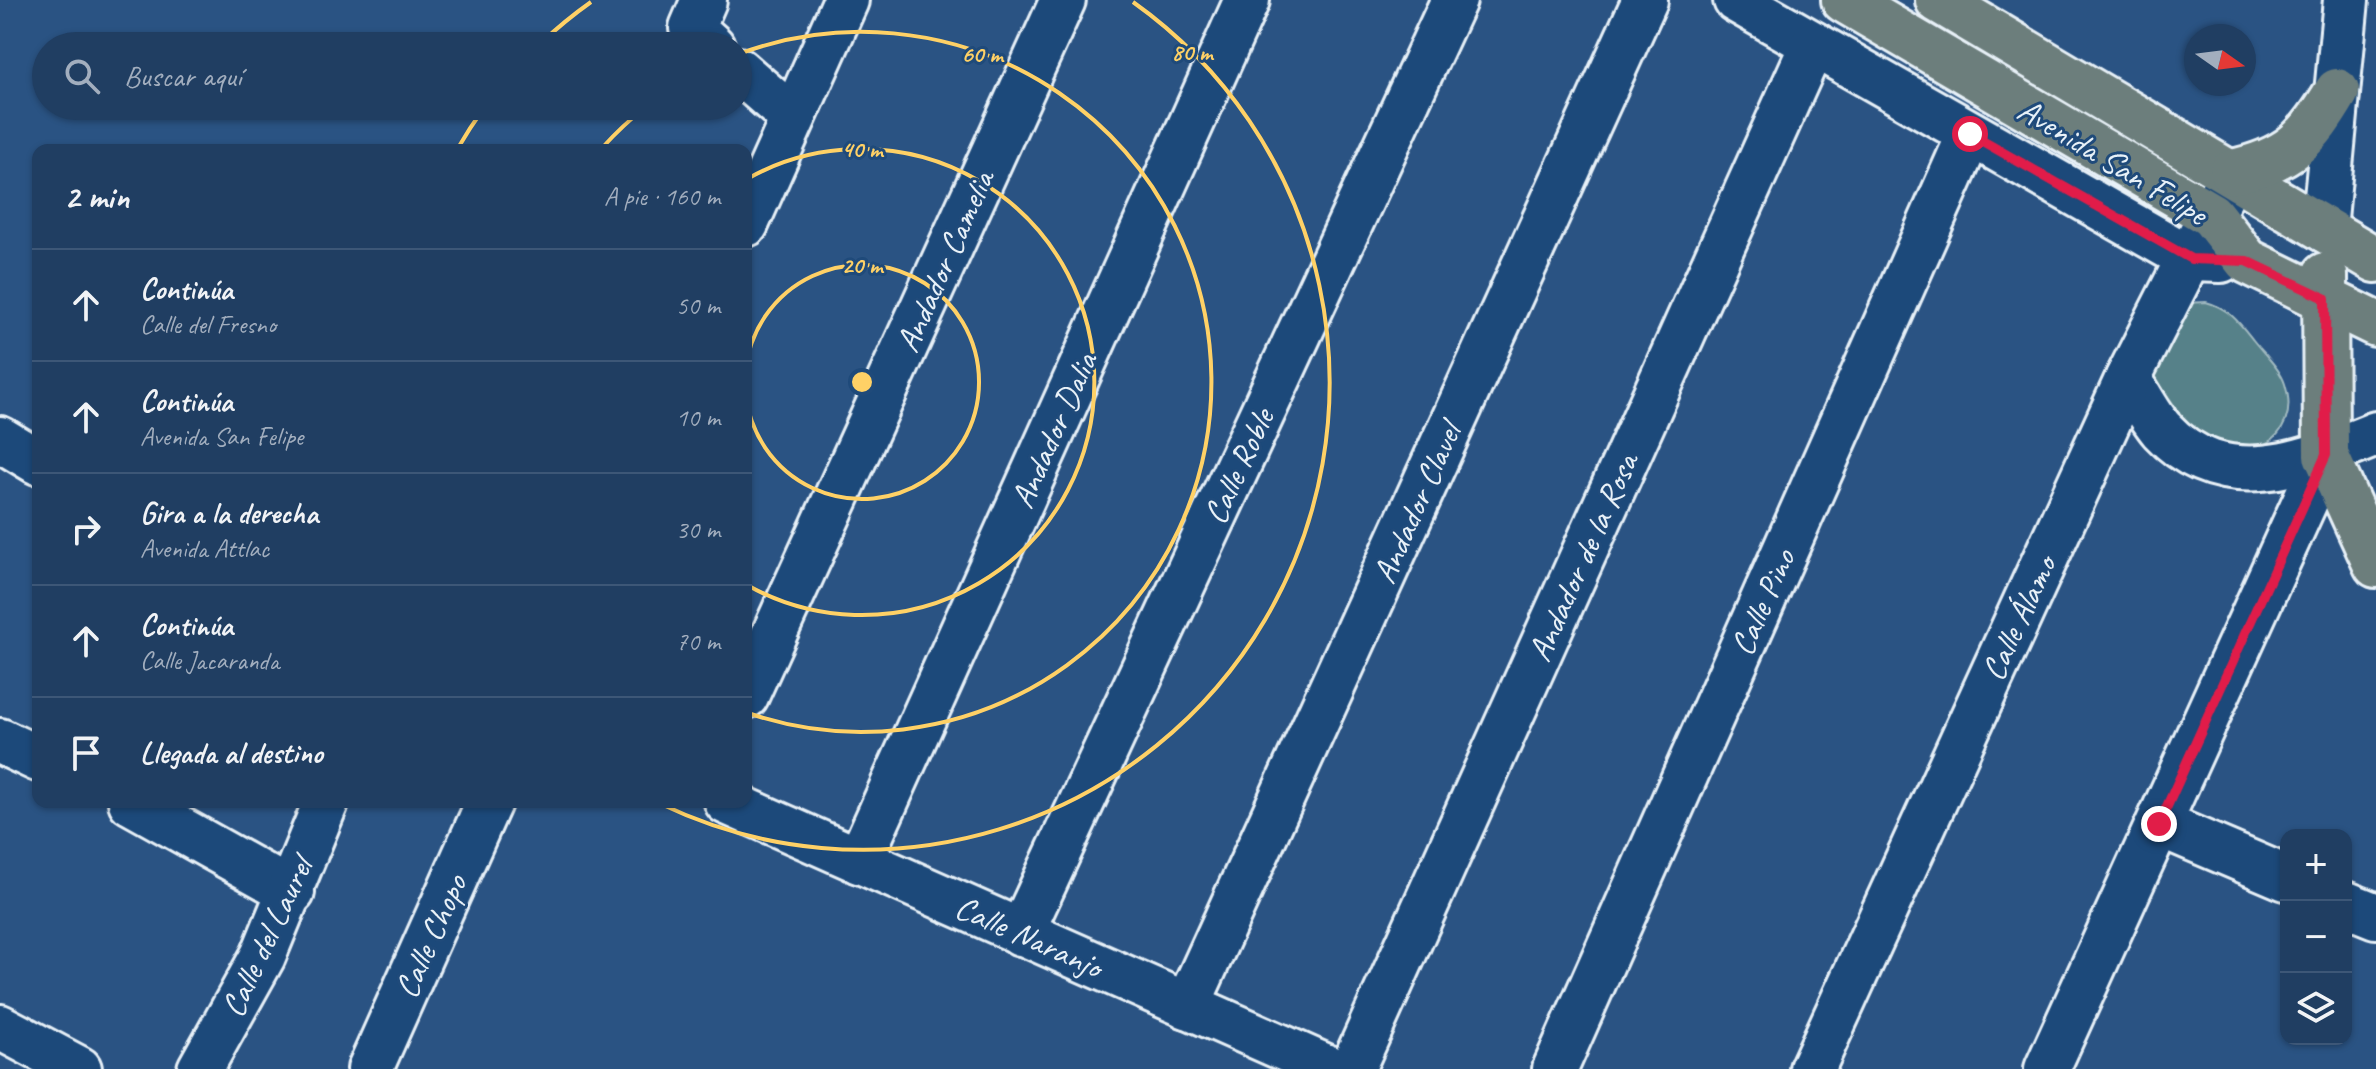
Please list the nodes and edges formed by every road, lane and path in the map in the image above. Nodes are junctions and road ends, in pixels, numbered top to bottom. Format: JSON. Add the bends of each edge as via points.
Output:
{"nodes":[{"id":1,"x":704,"y":0,"type":"edge"},
{"id":2,"x":846,"y":0,"type":"edge"},
{"id":3,"x":1063,"y":0,"type":"edge"},
{"id":4,"x":1247,"y":0,"type":"edge"},
{"id":5,"x":1454,"y":0,"type":"edge"},
{"id":6,"x":1645,"y":0,"type":"edge"},
{"id":7,"x":1736,"y":0,"type":"edge"},
{"id":8,"x":1844,"y":0,"type":"edge"},
{"id":9,"x":1938,"y":0,"type":"edge"},
{"id":10,"x":2346,"y":0,"type":"edge"},
{"id":11,"x":696,"y":32,"type":"edge"},
{"id":12,"x":1813,"y":44,"type":"junction"},
{"id":13,"x":752,"y":82,"type":"edge"},
{"id":14,"x":2337,"y":91,"type":"junction"},
{"id":15,"x":793,"y":118,"type":"junction"},
{"id":16,"x":1970,"y":134,"type":"junction"},
{"id":17,"x":2232,"y":172,"type":"junction"},
{"id":18,"x":752,"y":210,"type":"edge"},
{"id":19,"x":2211,"y":215,"type":"junction"},
{"id":20,"x":2324,"y":229,"type":"junction"},
{"id":21,"x":2191,"y":259,"type":"junction"},
{"id":22,"x":2376,"y":260,"type":"edge"},
{"id":23,"x":2247,"y":261,"type":"junction"},
{"id":24,"x":2325,"y":298,"type":"junction"},
{"id":25,"x":2376,"y":324,"type":"edge"},
{"id":26,"x":2128,"y":378,"type":"junction"},
{"id":27,"x":2376,"y":434,"type":"edge"},
{"id":28,"x":0,"y":439,"type":"edge"},
{"id":29,"x":2326,"y":455,"type":"junction"},
{"id":30,"x":32,"y":458,"type":"edge"},
{"id":31,"x":2376,"y":565,"type":"edge"},
{"id":32,"x":752,"y":683,"type":"edge"},
{"id":33,"x":0,"y":741,"type":"edge"},
{"id":34,"x":32,"y":756,"type":"edge"},
{"id":35,"x":142,"y":808,"type":"edge"},
{"id":36,"x":324,"y":808,"type":"edge"},
{"id":37,"x":486,"y":808,"type":"edge"},
{"id":38,"x":740,"y":808,"type":"edge"},
{"id":39,"x":2159,"y":824,"type":"junction"},
{"id":40,"x":859,"y":861,"type":"junction"},
{"id":41,"x":2280,"y":875,"type":"edge"},
{"id":42,"x":292,"y":892,"type":"junction"},
{"id":43,"x":2352,"y":906,"type":"edge"},
{"id":44,"x":2376,"y":916,"type":"edge"},
{"id":45,"x":1021,"y":933,"type":"junction"},
{"id":46,"x":1187,"y":1006,"type":"junction"},
{"id":47,"x":4,"y":1040,"type":"edge"},
{"id":48,"x":79,"y":1069,"type":"edge"},
{"id":49,"x":200,"y":1069,"type":"edge"},
{"id":50,"x":370,"y":1069,"type":"edge"},
{"id":51,"x":1331,"y":1069,"type":"edge"},
{"id":52,"x":1352,"y":1069,"type":"edge"},
{"id":53,"x":1555,"y":1069,"type":"edge"},
{"id":54,"x":1812,"y":1069,"type":"edge"},
{"id":55,"x":2047,"y":1069,"type":"edge"}],
"edges":[{"from":1,"to":11,"type":"street","via":[[692,28]]},
{"from":2,"to":15,"type":"street"},
{"from":3,"to":32,"type":"street","name":"Andador Camelia"},
{"from":4,"to":40,"type":"street","name":"Andador Dalia"},
{"from":5,"to":45,"type":"street","name":"Calle Roble"},
{"from":6,"to":46,"type":"street","name":"Andador Clavel"},
{"from":7,"to":12,"type":"street"},
{"from":8,"to":19,"type":"main road","name":"Avenida San Felipe"},
{"from":9,"to":17,"type":"main road","name":"Avenida San Felipe"},
{"from":10,"to":14,"type":"street"},
{"from":12,"to":16,"type":"street"},
{"from":12,"to":52,"type":"street","name":"Andador de la Rosa"},
{"from":13,"to":15,"type":"street"},
{"from":14,"to":17,"type":"main road","via":[[2316,128],[2291,151],[2265,165]]},
{"from":14,"to":20,"type":"street"},
{"from":15,"to":18,"type":"street"},
{"from":16,"to":21,"type":"street"},
{"from":16,"to":53,"type":"street","name":"Calle Pino"},
{"from":17,"to":19,"type":"street","name":"Calle Álamo"},
{"from":17,"to":20,"type":"main road","name":"Avenida San Felipe"},
{"from":19,"to":21,"type":"street","name":"Calle Álamo"},
{"from":19,"to":23,"type":"main road","name":"Avenida San Felipe"},
{"from":20,"to":22,"type":"main road","name":"Avenida San Felipe"},
{"from":20,"to":24,"type":"main road"},
{"from":21,"to":23,"type":"street"},
{"from":21,"to":26,"type":"street","name":"Calle Álamo"},
{"from":23,"to":24,"type":"main road","name":"Avenida San Felipe"},
{"from":24,"to":25,"type":"main road","name":"Avenida San Felipe"},
{"from":24,"to":29,"type":"main road"},
{"from":26,"to":29,"type":"street","via":[[2162,430],[2203,461],[2255,471]]},
{"from":26,"to":54,"type":"street","name":"Calle Álamo"},
{"from":27,"to":29,"type":"street"},
{"from":28,"to":30,"type":"street"},
{"from":29,"to":31,"type":"main road"},
{"from":29,"to":39,"type":"street"},
{"from":33,"to":34,"type":"street"},
{"from":35,"to":42,"type":"street"},
{"from":36,"to":42,"type":"street","name":"Calle del Laurel"},
{"from":37,"to":50,"type":"street","name":"Calle Chopo"},
{"from":38,"to":40,"type":"street","name":"Calle Naranjo"},
{"from":39,"to":41,"type":"street"},
{"from":39,"to":55,"type":"street"},
{"from":40,"to":45,"type":"street","name":"Calle Naranjo"},
{"from":42,"to":49,"type":"street","name":"Calle del Laurel"},
{"from":43,"to":44,"type":"street"},
{"from":45,"to":46,"type":"street","name":"Calle Naranjo"},
{"from":46,"to":51,"type":"street","name":"Calle Naranjo"},
{"from":47,"to":48,"type":"street"}]}
